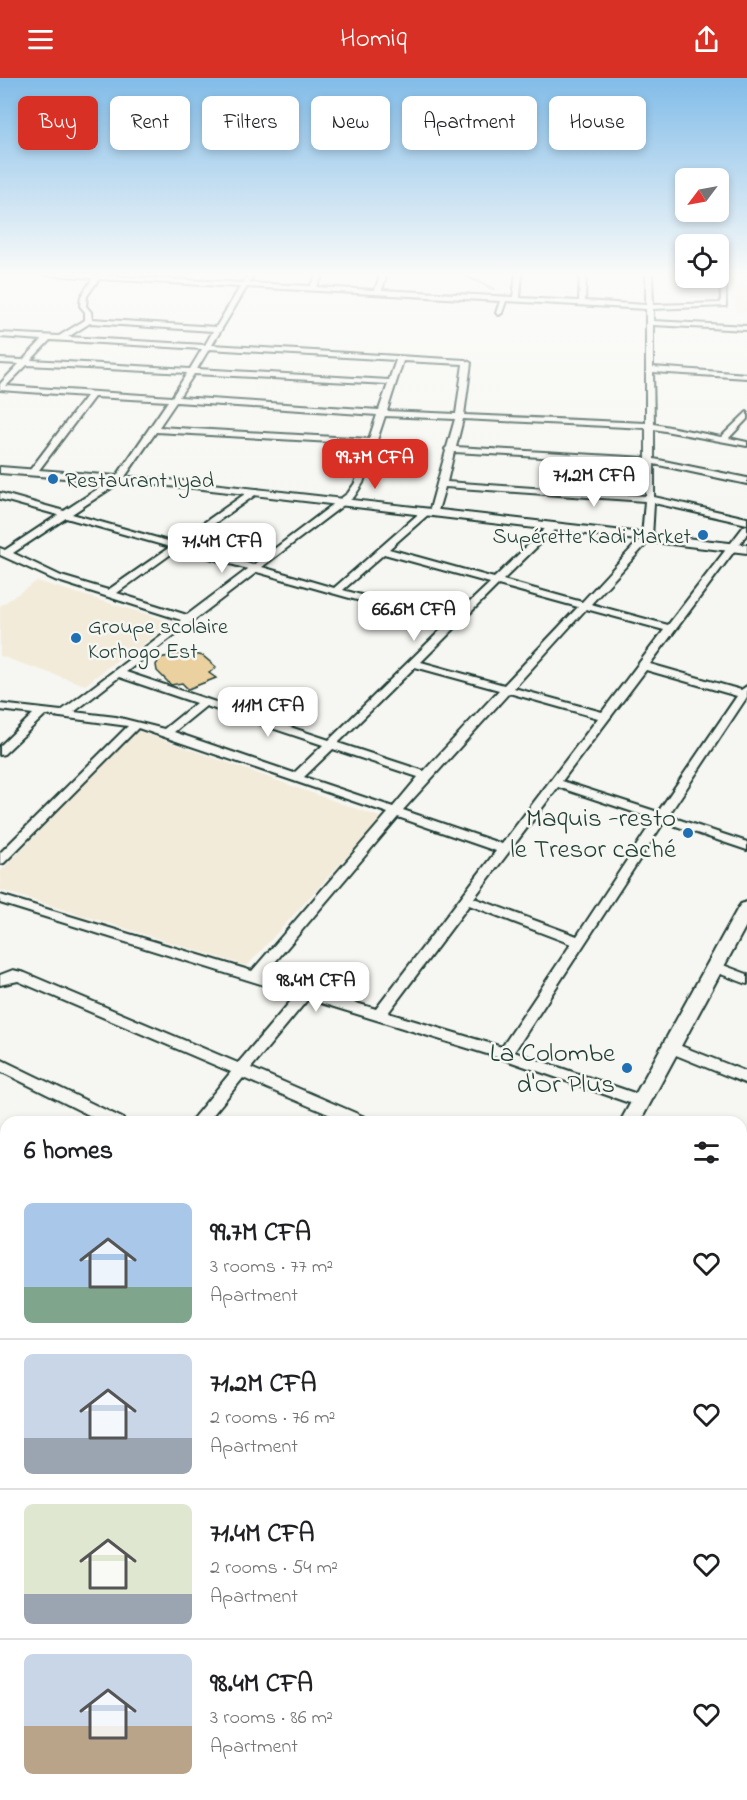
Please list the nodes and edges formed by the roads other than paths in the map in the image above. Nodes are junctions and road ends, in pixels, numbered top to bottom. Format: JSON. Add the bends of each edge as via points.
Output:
{"nodes":[{"id":1,"x":33,"y":353,"type":"edge"},
{"id":2,"x":201,"y":353,"type":"edge"},
{"id":3,"x":325,"y":353,"type":"edge"},
{"id":4,"x":649,"y":353,"type":"edge"},
{"id":5,"x":400,"y":358,"type":"junction"},
{"id":6,"x":0,"y":361,"type":"edge"},
{"id":7,"x":24,"y":362,"type":"junction"},
{"id":8,"x":649,"y":369,"type":"junction"},
{"id":9,"x":192,"y":372,"type":"junction"},
{"id":10,"x":747,"y":376,"type":"edge"},
{"id":11,"x":390,"y":382,"type":"junction"},
{"id":12,"x":0,"y":388,"type":"edge"},
{"id":13,"x":92,"y":394,"type":"junction"},
{"id":14,"x":174,"y":399,"type":"junction"},
{"id":15,"x":381,"y":413,"type":"junction"},
{"id":16,"x":747,"y":414,"type":"edge"},
{"id":17,"x":460,"y":416,"type":"junction"},
{"id":18,"x":650,"y":426,"type":"junction"},
{"id":19,"x":154,"y":429,"type":"junction"},
{"id":20,"x":724,"y":439,"type":"junction"},
{"id":21,"x":372,"y":442,"type":"junction"},
{"id":22,"x":747,"y":444,"type":"edge"},
{"id":23,"x":449,"y":449,"type":"junction"},
{"id":24,"x":650,"y":461,"type":"junction"},
{"id":25,"x":0,"y":470,"type":"edge"},
{"id":26,"x":33,"y":472,"type":"junction"},
{"id":27,"x":119,"y":479,"type":"junction"},
{"id":28,"x":747,"y":481,"type":"edge"},
{"id":29,"x":442,"y":484,"type":"junction"},
{"id":30,"x":255,"y":491,"type":"junction"},
{"id":31,"x":0,"y":496,"type":"edge"},
{"id":32,"x":650,"y":499,"type":"junction"},
{"id":33,"x":344,"y":502,"type":"junction"},
{"id":34,"x":431,"y":512,"type":"junction"},
{"id":35,"x":66,"y":514,"type":"junction"},
{"id":36,"x":747,"y":521,"type":"edge"},
{"id":37,"x":552,"y":527,"type":"junction"},
{"id":38,"x":747,"y":528,"type":"edge"},
{"id":39,"x":647,"y":538,"type":"junction"},
{"id":40,"x":180,"y":547,"type":"junction"},
{"id":41,"x":733,"y":548,"type":"junction"},
{"id":42,"x":747,"y":549,"type":"edge"},
{"id":43,"x":384,"y":550,"type":"junction"},
{"id":44,"x":2,"y":553,"type":"edge"},
{"id":45,"x":255,"y":569,"type":"junction"},
{"id":46,"x":497,"y":581,"type":"junction"},
{"id":47,"x":336,"y":591,"type":"junction"},
{"id":48,"x":109,"y":594,"type":"junction"},
{"id":49,"x":585,"y":606,"type":"junction"},
{"id":50,"x":190,"y":619,"type":"junction"},
{"id":51,"x":452,"y":624,"type":"junction"},
{"id":52,"x":671,"y":629,"type":"junction"},
{"id":53,"x":413,"y":663,"type":"junction"},
{"id":54,"x":645,"y":666,"type":"junction"},
{"id":55,"x":118,"y":673,"type":"junction"},
{"id":56,"x":506,"y":689,"type":"junction"},
{"id":57,"x":745,"y":692,"type":"edge"},
{"id":58,"x":204,"y":702,"type":"junction"},
{"id":59,"x":0,"y":707,"type":"edge"},
{"id":60,"x":44,"y":711,"type":"junction"},
{"id":61,"x":63,"y":714,"type":"junction"},
{"id":62,"x":603,"y":716,"type":"junction"},
{"id":63,"x":136,"y":724,"type":"junction"},
{"id":64,"x":166,"y":733,"type":"junction"},
{"id":65,"x":331,"y":743,"type":"junction"},
{"id":66,"x":0,"y":752,"type":"edge"},
{"id":67,"x":426,"y":776,"type":"junction"},
{"id":68,"x":296,"y":778,"type":"junction"},
{"id":69,"x":554,"y":782,"type":"junction"},
{"id":70,"x":396,"y":813,"type":"junction"},
{"id":71,"x":660,"y":817,"type":"junction"},
{"id":72,"x":747,"y":846,"type":"edge"},
{"id":73,"x":504,"y":849,"type":"junction"},
{"id":74,"x":0,"y":860,"type":"edge"},
{"id":75,"x":0,"y":900,"type":"edge"},
{"id":76,"x":467,"y":900,"type":"junction"},
{"id":77,"x":745,"y":917,"type":"edge"},
{"id":78,"x":580,"y":942,"type":"junction"},
{"id":79,"x":715,"y":967,"type":"junction"},
{"id":80,"x":255,"y":977,"type":"junction"},
{"id":81,"x":747,"y":979,"type":"edge"},
{"id":82,"x":0,"y":980,"type":"edge"},
{"id":83,"x":305,"y":993,"type":"junction"},
{"id":84,"x":379,"y":1015,"type":"junction"},
{"id":85,"x":671,"y":1047,"type":"junction"},
{"id":86,"x":506,"y":1054,"type":"junction"},
{"id":87,"x":0,"y":1065,"type":"edge"},
{"id":88,"x":241,"y":1070,"type":"junction"},
{"id":89,"x":747,"y":1078,"type":"edge"},
{"id":90,"x":641,"y":1101,"type":"junction"},
{"id":91,"x":105,"y":1116,"type":"edge"},
{"id":92,"x":203,"y":1116,"type":"edge"},
{"id":93,"x":348,"y":1116,"type":"edge"},
{"id":94,"x":633,"y":1116,"type":"edge"}],
"edges":[{"from":1,"to":7,"type":"street"},
{"from":2,"to":9,"type":"street"},
{"from":3,"to":5,"type":"street"},
{"from":4,"to":8,"type":"street"},
{"from":5,"to":11,"type":"street"},
{"from":5,"to":17,"type":"street","via":[[467,363]]},
{"from":6,"to":7,"type":"street"},
{"from":7,"to":9,"type":"street"},
{"from":7,"to":12,"type":"street"},
{"from":8,"to":10,"type":"street"},
{"from":8,"to":18,"type":"street"},
{"from":9,"to":11,"type":"street"},
{"from":9,"to":14,"type":"street"},
{"from":11,"to":15,"type":"street"},
{"from":12,"to":13,"type":"street"},
{"from":13,"to":14,"type":"street"},
{"from":13,"to":26,"type":"street"},
{"from":14,"to":15,"type":"street"},
{"from":14,"to":19,"type":"street"},
{"from":15,"to":17,"type":"street"},
{"from":15,"to":21,"type":"street"},
{"from":16,"to":20,"type":"street"},
{"from":17,"to":18,"type":"street"},
{"from":17,"to":23,"type":"street"},
{"from":18,"to":20,"type":"street"},
{"from":18,"to":24,"type":"street"},
{"from":19,"to":21,"type":"street"},
{"from":19,"to":27,"type":"street"},
{"from":20,"to":22,"type":"street"},
{"from":21,"to":33,"type":"street","via":[[359,483]]},
{"from":23,"to":24,"type":"street"},
{"from":23,"to":29,"type":"street"},
{"from":24,"to":28,"type":"street"},
{"from":24,"to":32,"type":"street"},
{"from":25,"to":26,"type":"street"},
{"from":26,"to":27,"type":"street"},
{"from":27,"to":30,"type":"street"},
{"from":27,"to":35,"type":"street"},
{"from":29,"to":32,"type":"street"},
{"from":29,"to":34,"type":"street"},
{"from":30,"to":33,"type":"street"},
{"from":30,"to":40,"type":"street"},
{"from":31,"to":35,"type":"street"},
{"from":32,"to":36,"type":"street"},
{"from":32,"to":39,"type":"street"},
{"from":33,"to":34,"type":"street"},
{"from":33,"to":45,"type":"street"},
{"from":34,"to":37,"type":"street"},
{"from":34,"to":43,"type":"street"},
{"from":35,"to":40,"type":"street"},
{"from":35,"to":44,"type":"street"},
{"from":37,"to":39,"type":"street"},
{"from":37,"to":46,"type":"street"},
{"from":38,"to":41,"type":"street"},
{"from":39,"to":41,"type":"street"},
{"from":39,"to":49,"type":"street"},
{"from":40,"to":45,"type":"street"},
{"from":40,"to":48,"type":"street"},
{"from":41,"to":42,"type":"street"},
{"from":41,"to":52,"type":"street"},
{"from":43,"to":46,"type":"street"},
{"from":43,"to":47,"type":"street"},
{"from":44,"to":48,"type":"street","via":[[58,578]]},
{"from":45,"to":47,"type":"street"},
{"from":45,"to":50,"type":"street"},
{"from":46,"to":49,"type":"street"},
{"from":46,"to":51,"type":"street"},
{"from":47,"to":51,"type":"street"},
{"from":48,"to":50,"type":"street"},
{"from":49,"to":52,"type":"street"},
{"from":49,"to":56,"type":"street"},
{"from":50,"to":55,"type":"street"},
{"from":51,"to":53,"type":"street"},
{"from":52,"to":54,"type":"street"},
{"from":53,"to":56,"type":"street"},
{"from":53,"to":65,"type":"street"},
{"from":54,"to":57,"type":"street"},
{"from":54,"to":62,"type":"street"},
{"from":55,"to":58,"type":"street"},
{"from":55,"to":61,"type":"street"},
{"from":56,"to":62,"type":"street"},
{"from":56,"to":67,"type":"street"},
{"from":57,"to":71,"type":"street"},
{"from":58,"to":64,"type":"street"},
{"from":58,"to":65,"type":"street"},
{"from":59,"to":60,"type":"street"},
{"from":60,"to":61,"type":"street"},
{"from":60,"to":66,"type":"street"},
{"from":61,"to":63,"type":"street"},
{"from":62,"to":69,"type":"street"},
{"from":63,"to":64,"type":"street"},
{"from":63,"to":74,"type":"street"},
{"from":64,"to":68,"type":"street"},
{"from":65,"to":67,"type":"street"},
{"from":65,"to":68,"type":"street"},
{"from":67,"to":70,"type":"street"},
{"from":68,"to":70,"type":"street"},
{"from":69,"to":71,"type":"street"},
{"from":69,"to":73,"type":"street"},
{"from":70,"to":73,"type":"street"},
{"from":70,"to":80,"type":"street"},
{"from":71,"to":72,"type":"street"},
{"from":71,"to":78,"type":"street"},
{"from":73,"to":76,"type":"street"},
{"from":75,"to":80,"type":"street"},
{"from":76,"to":78,"type":"street"},
{"from":76,"to":84,"type":"street"},
{"from":77,"to":79,"type":"street"},
{"from":78,"to":86,"type":"street"},
{"from":79,"to":81,"type":"street"},
{"from":79,"to":85,"type":"street"},
{"from":80,"to":83,"type":"street"},
{"from":82,"to":88,"type":"street","via":[[20,976]]},
{"from":83,"to":84,"type":"street"},
{"from":83,"to":88,"type":"street"},
{"from":84,"to":86,"type":"street"},
{"from":85,"to":89,"type":"street"},
{"from":85,"to":90,"type":"street"},
{"from":86,"to":90,"type":"street"},
{"from":87,"to":91,"type":"street"},
{"from":88,"to":92,"type":"street"},
{"from":88,"to":93,"type":"street"},
{"from":90,"to":94,"type":"street"}]}
